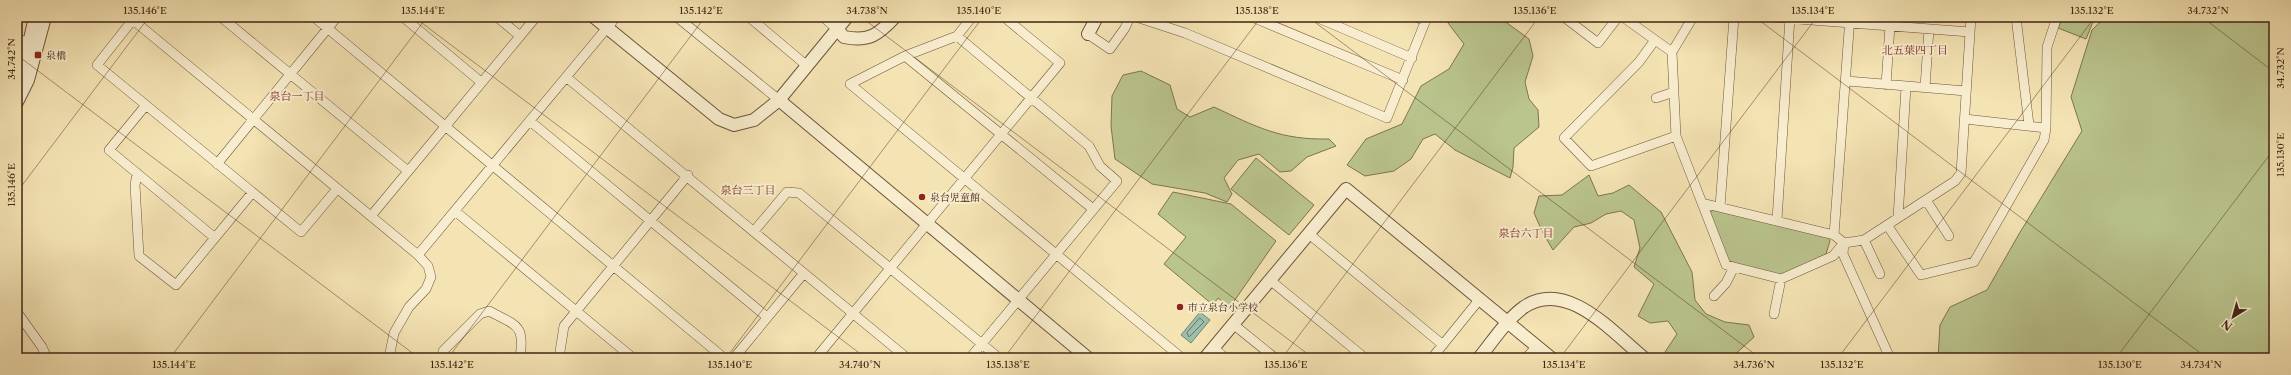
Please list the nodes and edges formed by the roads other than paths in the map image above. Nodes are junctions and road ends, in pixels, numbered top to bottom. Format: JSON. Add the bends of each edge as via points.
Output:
{"nodes":[{"id":1,"x":35,"y":17,"type":"edge"},
{"id":2,"x":45,"y":17,"type":"edge"},
{"id":3,"x":221,"y":17,"type":"edge"},
{"id":4,"x":314,"y":17,"type":"edge"},
{"id":5,"x":337,"y":17,"type":"edge"},
{"id":6,"x":403,"y":17,"type":"edge"},
{"id":7,"x":497,"y":17,"type":"edge"},
{"id":8,"x":536,"y":17,"type":"edge"},
{"id":9,"x":594,"y":17,"type":"edge"},
{"id":10,"x":616,"y":17,"type":"edge"},
{"id":11,"x":677,"y":17,"type":"edge"},
{"id":12,"x":749,"y":17,"type":"edge"},
{"id":13,"x":823,"y":17,"type":"edge"},
{"id":14,"x":847,"y":17,"type":"edge"},
{"id":15,"x":894,"y":17,"type":"edge"},
{"id":16,"x":972,"y":17,"type":"edge"},
{"id":17,"x":1004,"y":17,"type":"edge"},
{"id":18,"x":1098,"y":17,"type":"edge"},
{"id":19,"x":1130,"y":17,"type":"edge"},
{"id":20,"x":1136,"y":17,"type":"edge"},
{"id":21,"x":1252,"y":17,"type":"edge"},
{"id":22,"x":1316,"y":17,"type":"edge"},
{"id":23,"x":1416,"y":17,"type":"edge"},
{"id":24,"x":1564,"y":17,"type":"edge"},
{"id":25,"x":1618,"y":17,"type":"edge"},
{"id":26,"x":1623,"y":17,"type":"edge"},
{"id":27,"x":1692,"y":17,"type":"edge"},
{"id":28,"x":1734,"y":17,"type":"edge"},
{"id":29,"x":1772,"y":17,"type":"edge"},
{"id":30,"x":1972,"y":17,"type":"edge"},
{"id":31,"x":2016,"y":17,"type":"edge"},
{"id":32,"x":134,"y":18,"type":"edge"},
{"id":33,"x":1790,"y":18,"type":"edge"},
{"id":34,"x":2055,"y":18,"type":"edge"},
{"id":35,"x":1426,"y":19,"type":"edge"},
{"id":36,"x":1850,"y":20,"type":"edge"},
{"id":37,"x":1890,"y":26,"type":"junction"},
{"id":38,"x":607,"y":27,"type":"junction"},
{"id":39,"x":328,"y":28,"type":"junction"},
{"id":40,"x":837,"y":29,"type":"junction"},
{"id":41,"x":1929,"y":29,"type":"junction"},
{"id":42,"x":1970,"y":32,"type":"junction"},
{"id":43,"x":1088,"y":34,"type":"joint"},
{"id":44,"x":520,"y":36,"type":"junction"},
{"id":45,"x":957,"y":36,"type":"junction"},
{"id":46,"x":1655,"y":40,"type":"junction"},
{"id":47,"x":29,"y":42,"type":"junction"},
{"id":48,"x":17,"y":45,"type":"edge"},
{"id":49,"x":1672,"y":52,"type":"junction"},
{"id":50,"x":905,"y":56,"type":"junction"},
{"id":51,"x":1412,"y":58,"type":"junction"},
{"id":52,"x":806,"y":65,"type":"junction"},
{"id":53,"x":291,"y":74,"type":"junction"},
{"id":54,"x":566,"y":76,"type":"junction"},
{"id":55,"x":1403,"y":80,"type":"junction"},
{"id":56,"x":1847,"y":81,"type":"junction"},
{"id":57,"x":17,"y":82,"type":"edge"},
{"id":58,"x":481,"y":82,"type":"junction"},
{"id":59,"x":1886,"y":85,"type":"junction"},
{"id":60,"x":1906,"y":87,"type":"junction"},
{"id":61,"x":1925,"y":87,"type":"junction"},
{"id":62,"x":1966,"y":91,"type":"junction"},
{"id":63,"x":1674,"y":92,"type":"junction"},
{"id":64,"x":1031,"y":98,"type":"junction"},
{"id":65,"x":1656,"y":98,"type":"dead end"},
{"id":66,"x":779,"y":100,"type":"junction"},
{"id":67,"x":17,"y":102,"type":"edge"},
{"id":68,"x":146,"y":105,"type":"junction"},
{"id":69,"x":254,"y":119,"type":"junction"},
{"id":70,"x":1965,"y":119,"type":"junction"},
{"id":71,"x":530,"y":121,"type":"junction"},
{"id":72,"x":2029,"y":125,"type":"junction"},
{"id":73,"x":445,"y":126,"type":"junction"},
{"id":74,"x":2046,"y":128,"type":"junction"},
{"id":75,"x":1002,"y":133,"type":"junction"},
{"id":76,"x":1676,"y":136,"type":"junction"},
{"id":77,"x":217,"y":164,"type":"junction"},
{"id":78,"x":493,"y":166,"type":"junction"},
{"id":79,"x":408,"y":171,"type":"junction"},
{"id":80,"x":137,"y":173,"type":"junction"},
{"id":81,"x":688,"y":175,"type":"junction"},
{"id":82,"x":964,"y":179,"type":"junction"},
{"id":83,"x":337,"y":189,"type":"junction"},
{"id":84,"x":252,"y":193,"type":"junction"},
{"id":85,"x":1926,"y":200,"type":"junction"},
{"id":86,"x":1702,"y":203,"type":"junction"},
{"id":87,"x":1720,"y":207,"type":"junction"},
{"id":88,"x":1093,"y":209,"type":"junction"},
{"id":89,"x":455,"y":211,"type":"junction"},
{"id":90,"x":371,"y":216,"type":"junction"},
{"id":91,"x":1898,"y":218,"type":"junction"},
{"id":92,"x":1776,"y":220,"type":"junction"},
{"id":93,"x":651,"y":221,"type":"junction"},
{"id":94,"x":927,"y":224,"type":"junction"},
{"id":95,"x":1887,"y":226,"type":"junction"},
{"id":96,"x":755,"y":230,"type":"junction"},
{"id":97,"x":1309,"y":234,"type":"junction"},
{"id":98,"x":1834,"y":235,"type":"junction"},
{"id":99,"x":1949,"y":236,"type":"dead end"},
{"id":100,"x":215,"y":238,"type":"junction"},
{"id":101,"x":1864,"y":240,"type":"junction"},
{"id":102,"x":1844,"y":243,"type":"junction"},
{"id":103,"x":1056,"y":255,"type":"junction"},
{"id":104,"x":418,"y":256,"type":"junction"},
{"id":105,"x":613,"y":266,"type":"junction"},
{"id":106,"x":1734,"y":267,"type":"junction"},
{"id":107,"x":890,"y":268,"type":"junction"},
{"id":108,"x":804,"y":273,"type":"junction"},
{"id":109,"x":1880,"y":274,"type":"dead end"},
{"id":110,"x":1781,"y":279,"type":"junction"},
{"id":111,"x":1270,"y":280,"type":"junction"},
{"id":112,"x":1714,"y":296,"type":"dead end"},
{"id":113,"x":1019,"y":299,"type":"junction"},
{"id":114,"x":1479,"y":300,"type":"junction"},
{"id":115,"x":576,"y":310,"type":"junction"},
{"id":116,"x":17,"y":312,"type":"edge"},
{"id":117,"x":853,"y":313,"type":"junction"},
{"id":118,"x":1774,"y":314,"type":"dead end"},
{"id":119,"x":767,"y":317,"type":"junction"},
{"id":120,"x":1508,"y":323,"type":"junction"},
{"id":121,"x":1233,"y":324,"type":"junction"},
{"id":122,"x":982,"y":344,"type":"junction"},
{"id":123,"x":1443,"y":345,"type":"junction"},
{"id":124,"x":1537,"y":346,"type":"junction"},
{"id":125,"x":1214,"y":347,"type":"junction"},
{"id":126,"x":46,"y":358,"type":"edge"},
{"id":127,"x":389,"y":358,"type":"edge"},
{"id":128,"x":442,"y":358,"type":"edge"},
{"id":129,"x":520,"y":358,"type":"edge"},
{"id":130,"x":559,"y":358,"type":"edge"},
{"id":131,"x":633,"y":358,"type":"edge"},
{"id":132,"x":724,"y":358,"type":"edge"},
{"id":133,"x":734,"y":358,"type":"edge"},
{"id":134,"x":816,"y":358,"type":"edge"},
{"id":135,"x":907,"y":358,"type":"edge"},
{"id":136,"x":970,"y":358,"type":"edge"},
{"id":137,"x":999,"y":358,"type":"edge"},
{"id":138,"x":1088,"y":358,"type":"edge"},
{"id":139,"x":1182,"y":358,"type":"edge"},
{"id":140,"x":1205,"y":358,"type":"edge"},
{"id":141,"x":1227,"y":358,"type":"edge"},
{"id":142,"x":1275,"y":358,"type":"edge"},
{"id":143,"x":1365,"y":358,"type":"edge"},
{"id":144,"x":1432,"y":358,"type":"edge"},
{"id":145,"x":1479,"y":358,"type":"edge"},
{"id":146,"x":1526,"y":358,"type":"edge"},
{"id":147,"x":1551,"y":358,"type":"edge"},
{"id":148,"x":1644,"y":358,"type":"edge"},
{"id":149,"x":1890,"y":358,"type":"edge"}],
"edges":[{"from":1,"to":47,"type":"street"},
{"from":2,"to":67,"type":"street","via":[[28,80]]},
{"from":3,"to":53,"type":"street"},
{"from":4,"to":39,"type":"street"},
{"from":5,"to":39,"type":"street"},
{"from":6,"to":58,"type":"street"},
{"from":7,"to":44,"type":"street"},
{"from":8,"to":44,"type":"street"},
{"from":9,"to":38,"type":"street"},
{"from":10,"to":38,"type":"street"},
{"from":11,"to":66,"type":"street"},
{"from":12,"to":52,"type":"street"},
{"from":13,"to":40,"type":"street"},
{"from":14,"to":40,"type":"street"},
{"from":15,"to":40,"type":"street","via":[[872,36],[860,40],[844,37]]},
{"from":16,"to":45,"type":"street"},
{"from":17,"to":64,"type":"street","via":[[1060,63]]},
{"from":18,"to":43,"type":"street"},
{"from":19,"to":43,"type":"street","via":[[1110,49]]},
{"from":20,"to":55,"type":"street","via":[[1185,33],[1387,118]]},
{"from":21,"to":55,"type":"street"},
{"from":22,"to":51,"type":"street"},
{"from":23,"to":35,"type":"street"},
{"from":24,"to":25,"type":"street","via":[[1598,43]]},
{"from":26,"to":46,"type":"street"},
{"from":27,"to":49,"type":"street"},
{"from":28,"to":87,"type":"street"},
{"from":29,"to":33,"type":"street"},
{"from":30,"to":42,"type":"street"},
{"from":31,"to":72,"type":"street"},
{"from":32,"to":68,"type":"street","via":[[97,64]]},
{"from":32,"to":69,"type":"street"},
{"from":33,"to":36,"type":"street"},
{"from":33,"to":92,"type":"street"},
{"from":34,"to":74,"type":"street","via":[[2047,47]]},
{"from":35,"to":51,"type":"street"},
{"from":36,"to":37,"type":"street"},
{"from":36,"to":56,"type":"street"},
{"from":37,"to":41,"type":"street"},
{"from":37,"to":59,"type":"street"},
{"from":38,"to":54,"type":"street"},
{"from":38,"to":66,"type":"street","via":[[718,119],[734,125],[754,120]]},
{"from":39,"to":53,"type":"street"},
{"from":39,"to":73,"type":"street"},
{"from":40,"to":52,"type":"street"},
{"from":41,"to":42,"type":"street"},
{"from":41,"to":61,"type":"street"},
{"from":42,"to":62,"type":"street"},
{"from":44,"to":58,"type":"street"},
{"from":45,"to":50,"type":"street"},
{"from":45,"to":64,"type":"street"},
{"from":46,"to":49,"type":"street"},
{"from":46,"to":76,"type":"street","via":[[1639,62],[1564,138],[1591,166]]},
{"from":47,"to":48,"type":"street","via":[[19,40]]},
{"from":47,"to":57,"type":"street"},
{"from":49,"to":63,"type":"street"},
{"from":50,"to":75,"type":"street"},
{"from":50,"to":82,"type":"street","via":[[850,84]]},
{"from":51,"to":55,"type":"street"},
{"from":52,"to":66,"type":"street"},
{"from":53,"to":69,"type":"street"},
{"from":53,"to":79,"type":"street"},
{"from":54,"to":71,"type":"street"},
{"from":54,"to":81,"type":"street"},
{"from":56,"to":59,"type":"street"},
{"from":56,"to":98,"type":"street"},
{"from":58,"to":73,"type":"street"},
{"from":59,"to":60,"type":"street"},
{"from":60,"to":61,"type":"street"},
{"from":60,"to":91,"type":"street"},
{"from":61,"to":62,"type":"street"},
{"from":62,"to":70,"type":"street"},
{"from":63,"to":65,"type":"street"},
{"from":63,"to":76,"type":"street"},
{"from":64,"to":75,"type":"street"},
{"from":64,"to":88,"type":"street","via":[[1089,146],[1100,166],[1117,181]]},
{"from":66,"to":94,"type":"street"},
{"from":68,"to":77,"type":"street"},
{"from":68,"to":80,"type":"street","via":[[109,150]]},
{"from":69,"to":77,"type":"street"},
{"from":69,"to":83,"type":"street"},
{"from":70,"to":72,"type":"street"},
{"from":70,"to":85,"type":"street","via":[[1961,172],[1955,181]]},
{"from":71,"to":78,"type":"street"},
{"from":71,"to":93,"type":"street"},
{"from":72,"to":74,"type":"street"},
{"from":73,"to":78,"type":"street"},
{"from":73,"to":79,"type":"street"},
{"from":74,"to":95,"type":"street","via":[[2044,140],[1974,262],[1921,275]]},
{"from":75,"to":82,"type":"street"},
{"from":75,"to":88,"type":"street"},
{"from":76,"to":86,"type":"street"},
{"from":77,"to":84,"type":"street"},
{"from":78,"to":89,"type":"street"},
{"from":78,"to":105,"type":"street"},
{"from":79,"to":90,"type":"street"},
{"from":80,"to":100,"type":"street"},
{"from":80,"to":100,"type":"street","via":[[135,185],[139,256],[176,285]]},
{"from":81,"to":93,"type":"street"},
{"from":81,"to":96,"type":"street"},
{"from":82,"to":94,"type":"street"},
{"from":82,"to":103,"type":"street"},
{"from":83,"to":84,"type":"street","via":[[300,232]]},
{"from":83,"to":90,"type":"street"},
{"from":84,"to":100,"type":"street"},
{"from":85,"to":91,"type":"street"},
{"from":85,"to":99,"type":"street"},
{"from":86,"to":87,"type":"street"},
{"from":86,"to":106,"type":"street","via":[[1726,265]]},
{"from":87,"to":92,"type":"street"},
{"from":88,"to":103,"type":"street"},
{"from":89,"to":104,"type":"street"},
{"from":89,"to":115,"type":"street"},
{"from":90,"to":104,"type":"street"},
{"from":91,"to":95,"type":"street"},
{"from":92,"to":98,"type":"street"},
{"from":93,"to":105,"type":"street"},
{"from":93,"to":119,"type":"street"},
{"from":94,"to":107,"type":"street"},
{"from":94,"to":113,"type":"street"},
{"from":95,"to":101,"type":"street"},
{"from":96,"to":107,"type":"street","via":[[787,192],[799,193]]},
{"from":96,"to":108,"type":"street"},
{"from":97,"to":111,"type":"street"},
{"from":97,"to":114,"type":"street","via":[[1346,189]]},
{"from":97,"to":123,"type":"street"},
{"from":98,"to":102,"type":"street"},
{"from":101,"to":102,"type":"street"},
{"from":101,"to":109,"type":"street"},
{"from":102,"to":110,"type":"street","via":[[1833,256]]},
{"from":102,"to":149,"type":"street","via":[[1843,254]]},
{"from":103,"to":113,"type":"street"},
{"from":103,"to":139,"type":"street"},
{"from":104,"to":127,"type":"street","via":[[428,266],[431,277],[426,289],[409,307],[394,333]]},
{"from":105,"to":115,"type":"street"},
{"from":105,"to":132,"type":"street"},
{"from":106,"to":110,"type":"street"},
{"from":106,"to":112,"type":"street"},
{"from":107,"to":117,"type":"street"},
{"from":107,"to":122,"type":"street"},
{"from":108,"to":117,"type":"street"},
{"from":108,"to":119,"type":"street"},
{"from":110,"to":118,"type":"street"},
{"from":111,"to":121,"type":"street"},
{"from":111,"to":143,"type":"street"},
{"from":113,"to":122,"type":"street"},
{"from":113,"to":138,"type":"street"},
{"from":114,"to":120,"type":"street"},
{"from":114,"to":123,"type":"street"},
{"from":115,"to":130,"type":"street","via":[[564,326]]},
{"from":115,"to":131,"type":"street"},
{"from":116,"to":126,"type":"street","via":[[42,347]]},
{"from":117,"to":134,"type":"street"},
{"from":117,"to":135,"type":"street"},
{"from":119,"to":133,"type":"street"},
{"from":120,"to":124,"type":"street"},
{"from":120,"to":145,"type":"street"},
{"from":120,"to":148,"type":"street","via":[[1523,308],[1537,300],[1564,299],[1581,306]]},
{"from":121,"to":125,"type":"street"},
{"from":121,"to":142,"type":"street"},
{"from":122,"to":136,"type":"street"},
{"from":122,"to":137,"type":"street"},
{"from":123,"to":144,"type":"street"},
{"from":124,"to":146,"type":"street"},
{"from":124,"to":147,"type":"street"},
{"from":125,"to":140,"type":"street"},
{"from":125,"to":141,"type":"street"},
{"from":128,"to":129,"type":"street","via":[[443,351],[480,314],[489,311],[520,330],[523,339]]}]}
